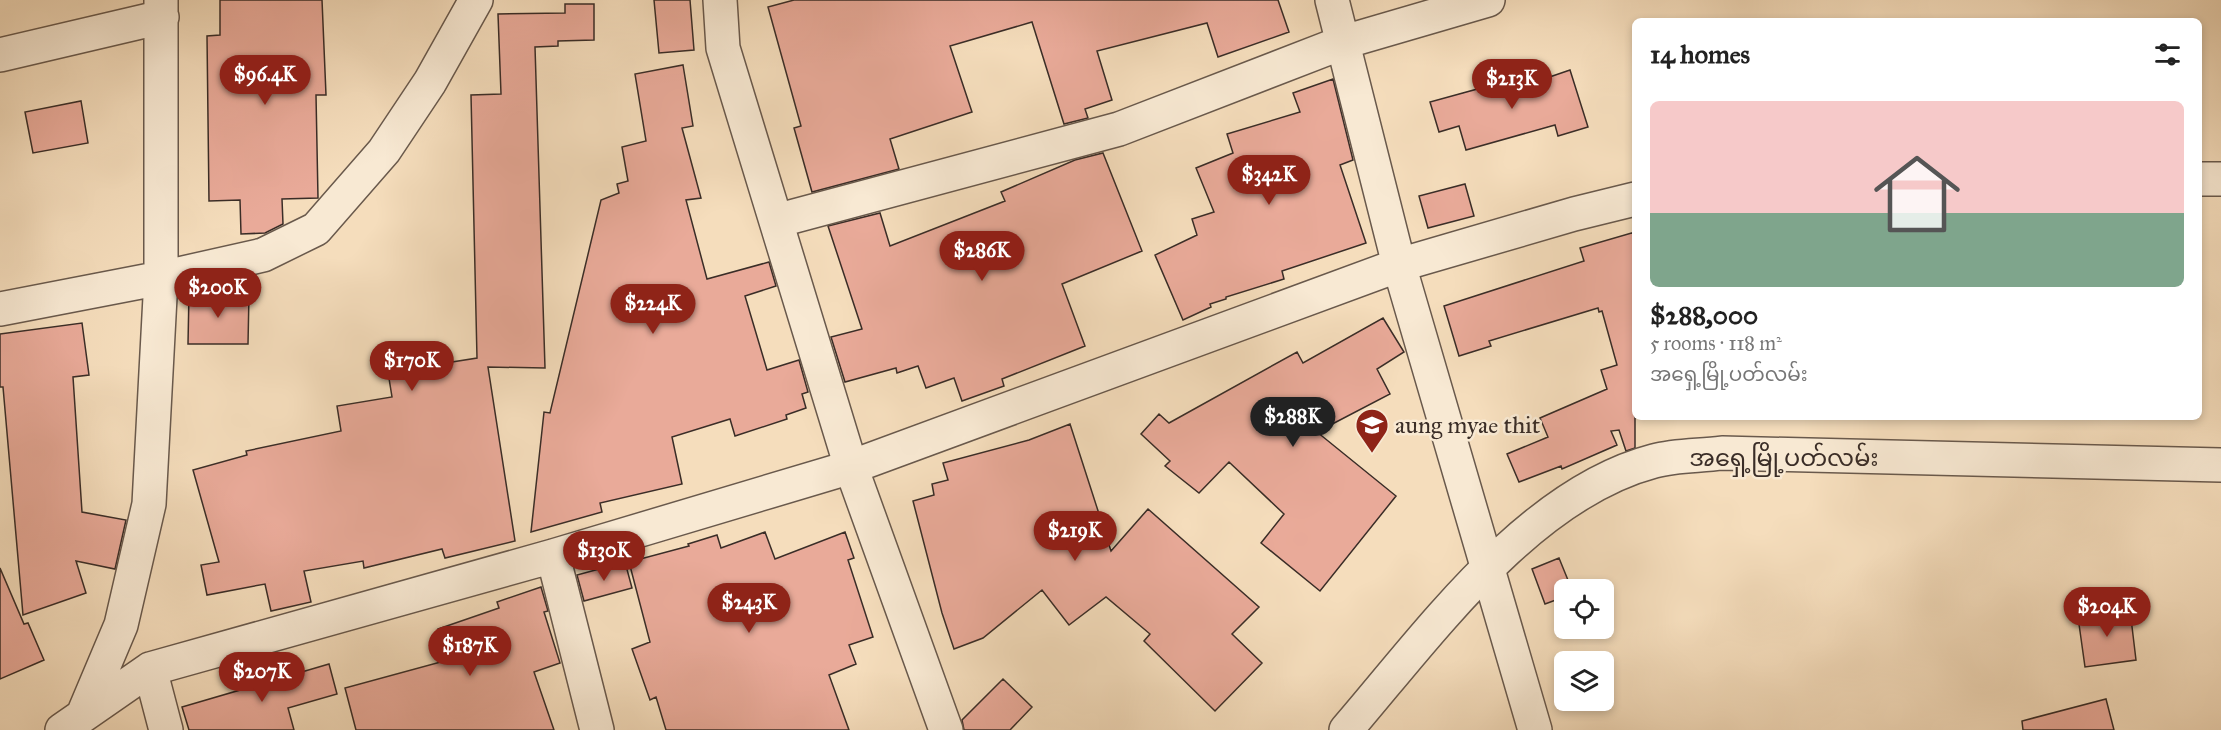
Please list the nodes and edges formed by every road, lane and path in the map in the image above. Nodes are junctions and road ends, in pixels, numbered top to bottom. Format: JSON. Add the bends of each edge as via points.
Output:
{"nodes":[{"id":1,"x":476,"y":0,"type":"edge"},
{"id":2,"x":720,"y":0,"type":"edge"},
{"id":3,"x":1332,"y":0,"type":"edge"},
{"id":4,"x":1488,"y":0,"type":"edge"},
{"id":5,"x":161,"y":8,"type":"edge"},
{"id":6,"x":1344,"y":42,"type":"junction"},
{"id":7,"x":0,"y":55,"type":"edge"},
{"id":8,"x":2202,"y":179,"type":"edge"},
{"id":9,"x":2221,"y":179,"type":"edge"},
{"id":10,"x":1632,"y":200,"type":"edge"},
{"id":11,"x":776,"y":220,"type":"junction"},
{"id":12,"x":1400,"y":265,"type":"junction"},
{"id":13,"x":161,"y":278,"type":"junction"},
{"id":14,"x":0,"y":309,"type":"edge"},
{"id":15,"x":2221,"y":465,"type":"edge"},
{"id":16,"x":851,"y":467,"type":"junction"},
{"id":17,"x":553,"y":556,"type":"junction"},
{"id":18,"x":1487,"y":567,"type":"junction"},
{"id":19,"x":150,"y":669,"type":"junction"},
{"id":20,"x":73,"y":723,"type":"edge"},
{"id":21,"x":166,"y":730,"type":"edge"},
{"id":22,"x":597,"y":730,"type":"edge"},
{"id":23,"x":946,"y":730,"type":"edge"},
{"id":24,"x":1346,"y":730,"type":"edge"},
{"id":25,"x":1536,"y":730,"type":"edge"}],
"edges":[{"from":1,"to":13,"type":"street","via":[[430,82],[384,151],[316,229],[264,255]]},
{"from":2,"to":11,"type":"street","via":[[723,48]]},
{"from":3,"to":6,"type":"street"},
{"from":4,"to":6,"type":"street"},
{"from":5,"to":7,"type":"street"},
{"from":5,"to":13,"type":"street"},
{"from":6,"to":11,"type":"street","via":[[1119,129]]},
{"from":6,"to":12,"type":"street"},
{"from":8,"to":9,"type":"street"},
{"from":10,"to":12,"type":"street"},
{"from":11,"to":16,"type":"street"},
{"from":12,"to":16,"type":"street"},
{"from":12,"to":18,"type":"street"},
{"from":13,"to":14,"type":"street"},
{"from":13,"to":20,"type":"street","via":[[149,504],[121,625]]},
{"from":15,"to":18,"type":"street","name":"အရှေ့မြို့ပတ်လမ်း","via":[[1722,453],[1656,461],[1610,477],[1555,511]]},
{"from":16,"to":17,"type":"street"},
{"from":16,"to":23,"type":"street"},
{"from":17,"to":19,"type":"street"},
{"from":17,"to":22,"type":"street"},
{"from":18,"to":24,"type":"street","name":"အရှေ့မြို့ပတ်လမ်း"},
{"from":18,"to":25,"type":"street"},
{"from":19,"to":20,"type":"street"},
{"from":19,"to":21,"type":"street"}]}
